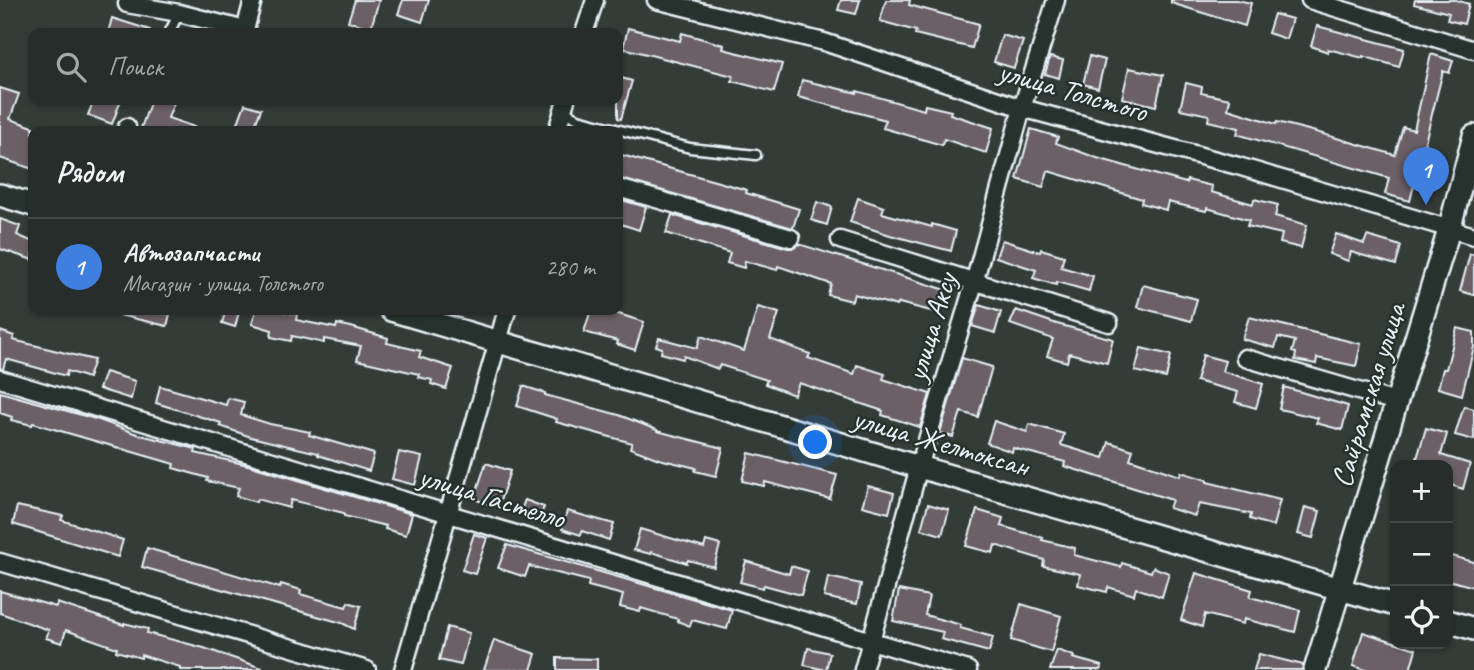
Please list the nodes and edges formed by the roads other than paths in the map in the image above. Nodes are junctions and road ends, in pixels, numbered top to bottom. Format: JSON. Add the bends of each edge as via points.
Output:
{"nodes":[{"id":1,"x":253,"y":0,"type":"edge"},
{"id":2,"x":595,"y":0,"type":"edge"},
{"id":3,"x":656,"y":0,"type":"edge"},
{"id":4,"x":1056,"y":0,"type":"edge"},
{"id":5,"x":1310,"y":0,"type":"edge"},
{"id":6,"x":127,"y":4,"type":"dead end"},
{"id":7,"x":178,"y":13,"type":"junction"},
{"id":8,"x":171,"y":28,"type":"edge"},
{"id":9,"x":237,"y":28,"type":"edge"},
{"id":10,"x":246,"y":28,"type":"edge"},
{"id":11,"x":586,"y":28,"type":"edge"},
{"id":12,"x":1474,"y":50,"type":"edge"},
{"id":13,"x":565,"y":105,"type":"edge"},
{"id":14,"x":1022,"y":108,"type":"junction"},
{"id":15,"x":559,"y":126,"type":"edge"},
{"id":16,"x":608,"y":126,"type":"edge"},
{"id":17,"x":623,"y":130,"type":"edge"},
{"id":18,"x":1474,"y":136,"type":"edge"},
{"id":19,"x":756,"y":155,"type":"dead end"},
{"id":20,"x":623,"y":189,"type":"edge"},
{"id":21,"x":0,"y":195,"type":"edge"},
{"id":22,"x":28,"y":203,"type":"edge"},
{"id":23,"x":1449,"y":230,"type":"junction"},
{"id":24,"x":1474,"y":236,"type":"edge"},
{"id":25,"x":791,"y":238,"type":"dead end"},
{"id":26,"x":840,"y":240,"type":"dead end"},
{"id":27,"x":974,"y":282,"type":"junction"},
{"id":28,"x":408,"y":315,"type":"edge"},
{"id":29,"x":506,"y":315,"type":"edge"},
{"id":30,"x":1110,"y":323,"type":"dead end"},
{"id":31,"x":498,"y":341,"type":"junction"},
{"id":32,"x":1245,"y":358,"type":"dead end"},
{"id":33,"x":0,"y":379,"type":"edge"},
{"id":34,"x":1396,"y":402,"type":"junction"},
{"id":35,"x":919,"y":467,"type":"junction"},
{"id":36,"x":450,"y":513,"type":"junction"},
{"id":37,"x":0,"y":562,"type":"edge"},
{"id":38,"x":1340,"y":589,"type":"junction"},
{"id":39,"x":1390,"y":604,"type":"edge"},
{"id":40,"x":1453,"y":622,"type":"edge"},
{"id":41,"x":1474,"y":628,"type":"edge"},
{"id":42,"x":871,"y":640,"type":"junction"},
{"id":43,"x":367,"y":670,"type":"edge"},
{"id":44,"x":403,"y":670,"type":"edge"},
{"id":45,"x":863,"y":670,"type":"edge"},
{"id":46,"x":968,"y":670,"type":"edge"},
{"id":47,"x":1315,"y":670,"type":"edge"}],
"edges":[{"from":1,"to":10,"type":"street"},
{"from":2,"to":11,"type":"street"},
{"from":3,"to":14,"type":"street","name":"улица Толстого","via":[[824,42]]},
{"from":4,"to":14,"type":"street","name":"улица Аксу"},
{"from":5,"to":12,"type":"street"},
{"from":6,"to":7,"type":"street"},
{"from":7,"to":8,"type":"lane"},
{"from":7,"to":9,"type":"street"},
{"from":13,"to":15,"type":"street"},
{"from":13,"to":16,"type":"lane","via":[[578,118]]},
{"from":14,"to":23,"type":"street","name":"улица Толстого","via":[[1238,166]]},
{"from":14,"to":27,"type":"street","name":"улица Аксу"},
{"from":17,"to":19,"type":"lane","via":[[690,148]]},
{"from":18,"to":23,"type":"main road","name":"Сайрамская улица"},
{"from":20,"to":25,"type":"street"},
{"from":21,"to":22,"type":"main road"},
{"from":23,"to":24,"type":"street","name":"улица Толстого"},
{"from":23,"to":34,"type":"main road","name":"Сайрамская улица"},
{"from":26,"to":27,"type":"street"},
{"from":27,"to":30,"type":"street"},
{"from":27,"to":35,"type":"street","name":"улица Аксу"},
{"from":28,"to":31,"type":"main road","name":"улица Желтоксан"},
{"from":29,"to":31,"type":"street"},
{"from":31,"to":35,"type":"main road","name":"улица Желтоксан"},
{"from":31,"to":36,"type":"street"},
{"from":32,"to":34,"type":"street"},
{"from":33,"to":36,"type":"street","name":"улица Гастелло"},
{"from":34,"to":38,"type":"main road","name":"Сайрамская улица"},
{"from":35,"to":38,"type":"main road","name":"улица Желтоксан"},
{"from":35,"to":42,"type":"street","name":"улица Аксу"},
{"from":36,"to":42,"type":"street","name":"улица Гастелло"},
{"from":36,"to":44,"type":"street"},
{"from":37,"to":43,"type":"street"},
{"from":38,"to":39,"type":"main road","name":"улица Желтоксан"},
{"from":38,"to":47,"type":"main road","name":"Сайрамская улица"},
{"from":40,"to":41,"type":"main road"},
{"from":42,"to":45,"type":"street","name":"улица Аксу"},
{"from":42,"to":46,"type":"street","name":"улица Гастелло"}]}
